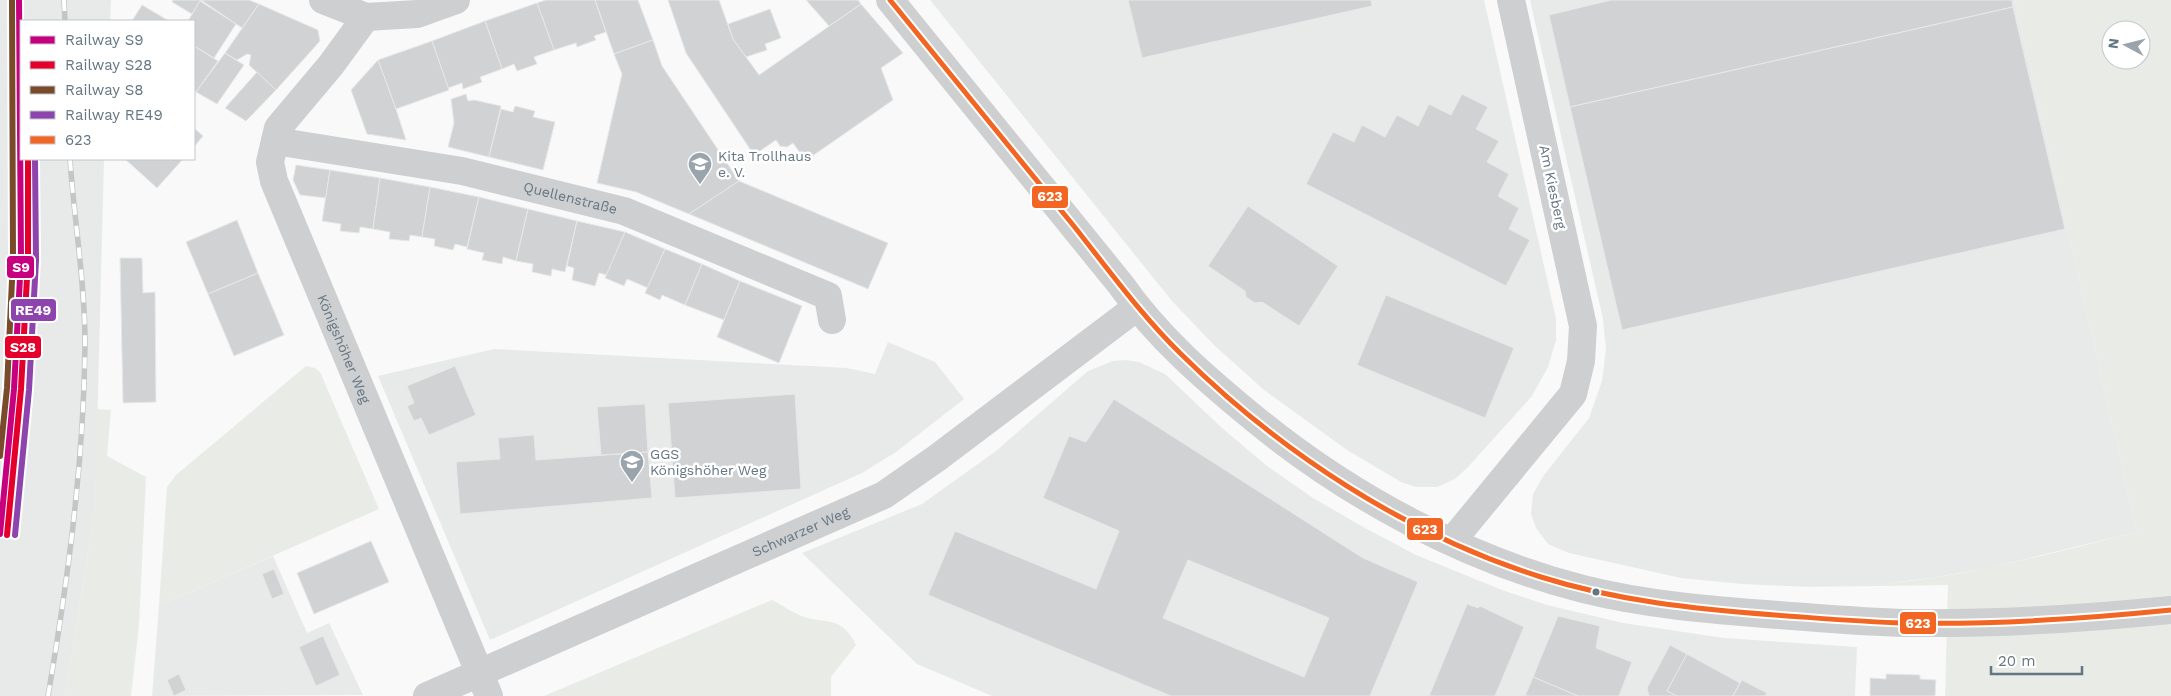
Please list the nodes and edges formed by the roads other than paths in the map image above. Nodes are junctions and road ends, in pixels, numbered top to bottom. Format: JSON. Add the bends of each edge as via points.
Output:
{"nodes":[{"id":1,"x":323,"y":0,"type":"edge"},
{"id":2,"x":456,"y":0,"type":"edge"},
{"id":3,"x":890,"y":0,"type":"edge"},
{"id":4,"x":1511,"y":0,"type":"edge"},
{"id":5,"x":366,"y":17,"type":"junction"},
{"id":6,"x":275,"y":141,"type":"junction"},
{"id":7,"x":1137,"y":307,"type":"junction"},
{"id":8,"x":832,"y":320,"type":"dead end"},
{"id":9,"x":1452,"y":541,"type":"junction"},
{"id":10,"x":2171,"y":610,"type":"edge"},
{"id":11,"x":484,"y":684,"type":"edge"},
{"id":12,"x":427,"y":696,"type":"edge"}],
"edges":[{"from":1,"to":5,"type":"street"},
{"from":2,"to":5,"type":"street","via":[[417,14]]},
{"from":3,"to":7,"type":"street"},
{"from":4,"to":9,"type":"street","name":"Am Kiesberg","via":[[1583,326],[1581,361],[1573,394]]},
{"from":5,"to":6,"type":"street","name":"Königshöher Weg","via":[[332,65],[278,128]]},
{"from":6,"to":8,"type":"street","name":"Quellenstraße","via":[[462,171],[624,211],[828,296]]},
{"from":6,"to":11,"type":"street","name":"Königshöher Weg","via":[[270,162],[274,181]]},
{"from":7,"to":9,"type":"street","via":[[1188,362],[1296,452],[1380,506]]},
{"from":7,"to":11,"type":"street","name":"Schwarzer Weg","via":[[884,495]]},
{"from":9,"to":10,"type":"street","via":[[1514,567],[1580,588],[1696,609],[1905,623],[2052,620]]},
{"from":11,"to":12,"type":"street","name":"Schwarzer Weg"}]}
